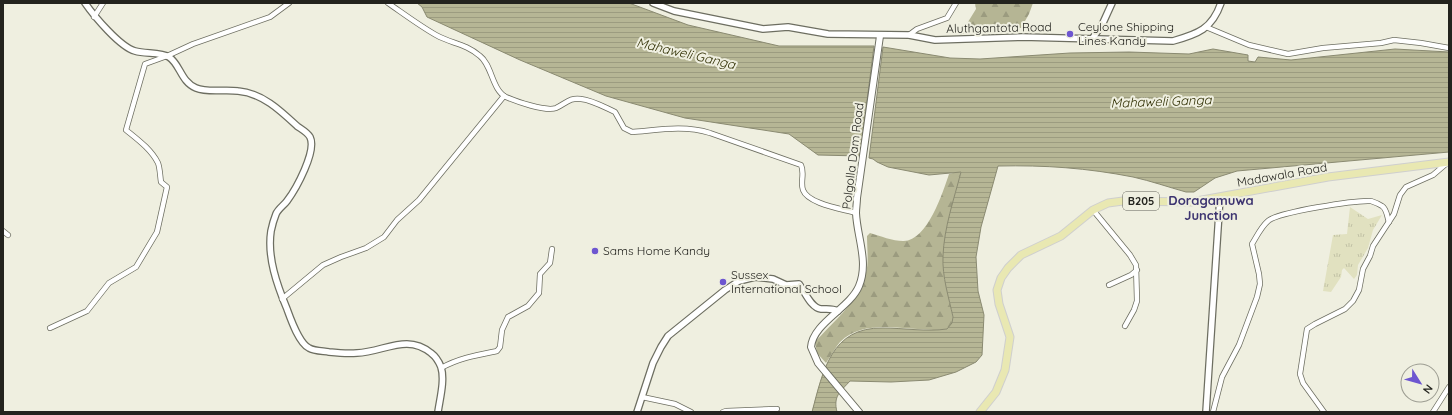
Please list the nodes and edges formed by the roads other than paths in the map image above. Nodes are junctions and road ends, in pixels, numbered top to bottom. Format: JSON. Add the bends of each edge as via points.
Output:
{"nodes":[{"id":1,"x":85,"y":3,"type":"edge"},
{"id":2,"x":103,"y":3,"type":"edge"},
{"id":3,"x":289,"y":3,"type":"edge"},
{"id":4,"x":388,"y":3,"type":"edge"},
{"id":5,"x":654,"y":3,"type":"edge"},
{"id":6,"x":956,"y":3,"type":"edge"},
{"id":7,"x":1112,"y":3,"type":"edge"},
{"id":8,"x":1222,"y":3,"type":"edge"},
{"id":9,"x":94,"y":17,"type":"junction"},
{"id":10,"x":1206,"y":27,"type":"junction"},
{"id":11,"x":909,"y":35,"type":"junction"},
{"id":12,"x":880,"y":36,"type":"junction"},
{"id":13,"x":1092,"y":39,"type":"junction"},
{"id":14,"x":1449,"y":48,"type":"edge"},
{"id":15,"x":167,"y":56,"type":"junction"},
{"id":16,"x":504,"y":96,"type":"junction"},
{"id":17,"x":1448,"y":162,"type":"edge"},
{"id":18,"x":1220,"y":197,"type":"junction"},
{"id":19,"x":1093,"y":210,"type":"junction"},
{"id":20,"x":856,"y":213,"type":"junction"},
{"id":21,"x":1389,"y":222,"type":"junction"},
{"id":22,"x":3,"y":231,"type":"edge"},
{"id":23,"x":8,"y":235,"type":"dead end"},
{"id":24,"x":552,"y":250,"type":"dead end"},
{"id":25,"x":1137,"y":270,"type":"junction"},
{"id":26,"x":1108,"y":285,"type":"dead end"},
{"id":27,"x":282,"y":299,"type":"junction"},
{"id":28,"x":838,"y":311,"type":"junction"},
{"id":29,"x":1125,"y":326,"type":"dead end"},
{"id":30,"x":50,"y":328,"type":"dead end"},
{"id":31,"x":441,"y":368,"type":"junction"},
{"id":32,"x":1449,"y":387,"type":"edge"},
{"id":33,"x":642,"y":397,"type":"junction"},
{"id":34,"x":777,"y":409,"type":"dead end"},
{"id":35,"x":438,"y":412,"type":"edge"},
{"id":36,"x":637,"y":412,"type":"edge"},
{"id":37,"x":691,"y":412,"type":"edge"},
{"id":38,"x":723,"y":412,"type":"edge"},
{"id":39,"x":859,"y":412,"type":"edge"},
{"id":40,"x":980,"y":412,"type":"edge"},
{"id":41,"x":1206,"y":412,"type":"edge"},
{"id":42,"x":1213,"y":412,"type":"edge"},
{"id":43,"x":1324,"y":412,"type":"edge"},
{"id":44,"x":1433,"y":412,"type":"edge"}],
"edges":[{"from":1,"to":9,"type":"street"},
{"from":2,"to":9,"type":"street"},
{"from":3,"to":15,"type":"street","via":[[270,17],[193,44]]},
{"from":4,"to":16,"type":"street","via":[[437,35],[468,47],[482,57],[496,86]]},
{"from":5,"to":12,"type":"street","name":"Aluthgantota Road","via":[[674,11],[762,29],[788,27],[828,34]]},
{"from":6,"to":11,"type":"street","via":[[947,18],[917,28]]},
{"from":7,"to":13,"type":"street"},
{"from":8,"to":10,"type":"street","name":"Aluthgantota Road"},
{"from":9,"to":15,"type":"street","via":[[132,50]]},
{"from":10,"to":13,"type":"street","name":"Aluthgantota Road","via":[[1194,35],[1173,41]]},
{"from":10,"to":14,"type":"street","via":[[1249,45],[1288,54],[1394,40]]},
{"from":11,"to":12,"type":"street","name":"Aluthgantota Road"},
{"from":11,"to":13,"type":"street","name":"Aluthgantota Road","via":[[935,40],[1022,37]]},
{"from":12,"to":20,"type":"main road","name":"Polgolla Dam Road"},
{"from":15,"to":27,"type":"street","via":[[188,83],[196,88],[256,95],[279,109],[309,135],[312,142],[310,155],[295,189],[276,213],[271,231],[275,279]]},
{"from":15,"to":30,"type":"street","via":[[145,64],[126,130],[141,142],[159,164],[161,182],[167,188],[157,232],[136,267],[109,283],[87,311]]},
{"from":16,"to":20,"type":"street","via":[[551,109],[570,99],[580,98],[615,112],[624,128],[632,132],[698,129],[801,165],[803,191],[812,200]]},
{"from":16,"to":27,"type":"street","via":[[419,200],[397,220],[384,238],[323,265]]},
{"from":17,"to":18,"type":"main road","name":"Madawala Road","number":"B205","via":[[1328,177]]},
{"from":17,"to":21,"type":"street","via":[[1434,174],[1406,187]]},
{"from":18,"to":19,"type":"main road","name":"Madawala Road","number":"B205","via":[[1191,202],[1123,201],[1108,203]]},
{"from":18,"to":41,"type":"street"},
{"from":19,"to":25,"type":"street","via":[[1130,255]]},
{"from":19,"to":40,"type":"main road","name":"Madawala Road","number":"B205","via":[[1061,236],[1021,255],[1001,278],[997,290],[999,304],[1010,337],[1006,370],[996,392]]},
{"from":20,"to":28,"type":"main road","name":"Polgolla Dam Road","via":[[862,251],[860,284],[854,295]]},
{"from":21,"to":42,"type":"street","via":[[1386,209],[1372,201],[1282,215],[1269,220],[1252,244],[1260,284],[1257,297],[1239,345],[1222,377]]},
{"from":21,"to":43,"type":"street","via":[[1372,246],[1363,268],[1359,290],[1353,301],[1345,309],[1307,329],[1300,374],[1303,383]]},
{"from":22,"to":23,"type":"street"},
{"from":24,"to":31,"type":"street","via":[[550,263],[540,274],[539,293],[528,306],[508,317],[502,330],[500,347],[496,351],[468,356]]},
{"from":25,"to":26,"type":"street"},
{"from":25,"to":29,"type":"street","via":[[1137,301]]},
{"from":27,"to":31,"type":"street","via":[[304,344],[310,349],[357,353],[409,343],[427,350]]},
{"from":28,"to":33,"type":"street","via":[[817,307],[799,284],[786,285],[773,279],[755,277],[740,281],[668,336],[653,363]]},
{"from":28,"to":39,"type":"main road","name":"Polgolla Dam Road","via":[[817,332],[810,347],[816,359]]},
{"from":31,"to":35,"type":"street"},
{"from":32,"to":44,"type":"street"},
{"from":33,"to":36,"type":"street"},
{"from":33,"to":37,"type":"street","via":[[669,403]]},
{"from":34,"to":38,"type":"street"}]}
